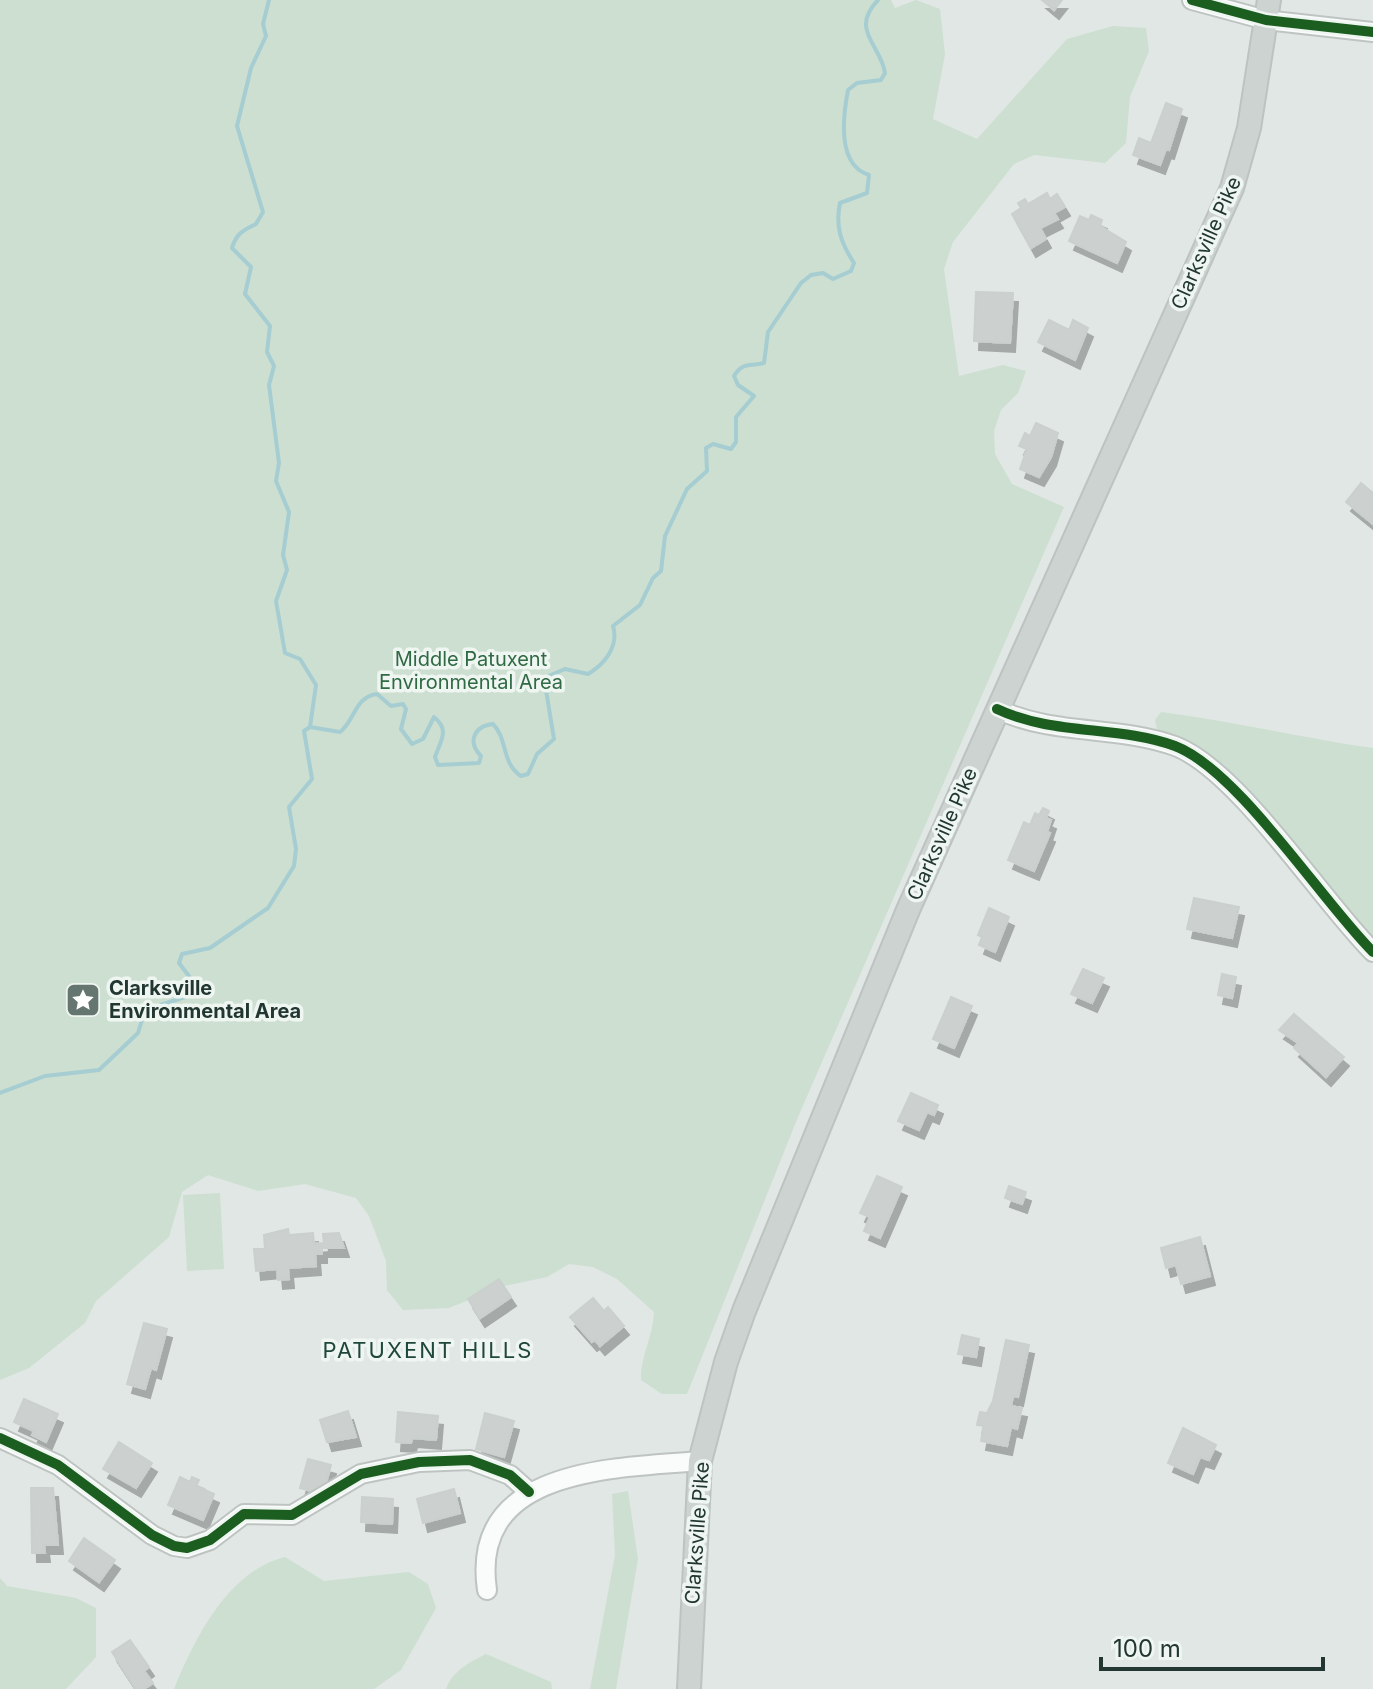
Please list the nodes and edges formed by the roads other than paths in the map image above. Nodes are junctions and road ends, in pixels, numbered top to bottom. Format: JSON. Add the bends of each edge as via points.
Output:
{"nodes":[{"id":1,"x":1192,"y":0,"type":"edge"},
{"id":2,"x":1268,"y":10,"type":"edge"},
{"id":3,"x":1373,"y":32,"type":"edge"},
{"id":4,"x":997,"y":709,"type":"junction"},
{"id":5,"x":1373,"y":952,"type":"edge"},
{"id":6,"x":0,"y":1438,"type":"edge"},
{"id":7,"x":700,"y":1461,"type":"junction"},
{"id":8,"x":529,"y":1492,"type":"junction"},
{"id":9,"x":487,"y":1590,"type":"dead end"},
{"id":10,"x":689,"y":1689,"type":"edge"}],
"edges":[{"from":1,"to":2,"type":"street"},
{"from":2,"to":3,"type":"street"},
{"from":2,"to":4,"type":"main road","name":"Clarksville Pike","via":[[1249,128],[1232,188]]},
{"from":4,"to":5,"type":"street","via":[[1042,725],[1154,740],[1197,756],[1234,790]]},
{"from":4,"to":7,"type":"main road","name":"Clarksville Pike","via":[[908,910],[744,1311]]},
{"from":6,"to":8,"type":"street","via":[[58,1465],[152,1535],[187,1548],[210,1540],[244,1514],[292,1515],[361,1474],[419,1462],[470,1460],[510,1475]]},
{"from":7,"to":8,"type":"street","via":[[578,1475]]},
{"from":7,"to":10,"type":"main road","name":"Clarksville Pike"},
{"from":8,"to":9,"type":"street","via":[[506,1514],[489,1542]]}]}
